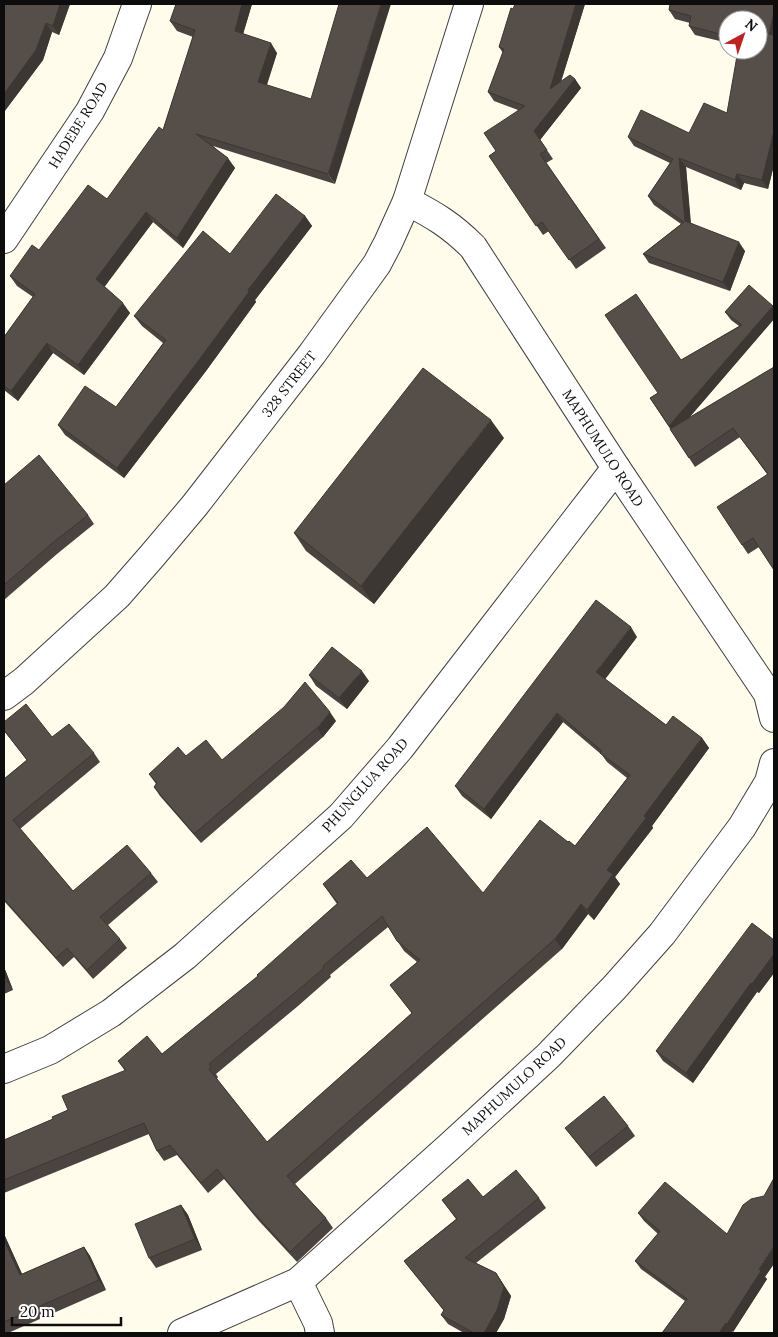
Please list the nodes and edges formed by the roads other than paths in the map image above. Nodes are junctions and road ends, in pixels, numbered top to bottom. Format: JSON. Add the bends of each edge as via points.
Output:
{"nodes":[{"id":1,"x":137,"y":4,"type":"edge"},
{"id":2,"x":469,"y":4,"type":"edge"},
{"id":3,"x":407,"y":201,"type":"junction"},
{"id":4,"x":4,"y":239,"type":"edge"},
{"id":5,"x":616,"y":468,"type":"junction"},
{"id":6,"x":4,"y":696,"type":"edge"},
{"id":7,"x":774,"y":718,"type":"edge"},
{"id":8,"x":774,"y":763,"type":"edge"},
{"id":9,"x":4,"y":1069,"type":"edge"},
{"id":10,"x":298,"y":1282,"type":"junction"},
{"id":11,"x":182,"y":1333,"type":"edge"},
{"id":12,"x":320,"y":1333,"type":"edge"}],
"edges":[{"from":1,"to":4,"type":"street","name":"HADEBE ROAD","via":[[118,58],[90,111]]},
{"from":2,"to":3,"type":"street","name":"328 STREET"},
{"from":3,"to":5,"type":"street","name":"MAPHUMULO ROAD","via":[[457,230],[473,247]]},
{"from":3,"to":6,"type":"street","name":"328 STREET","via":[[376,264],[312,354],[195,505],[117,596]]},
{"from":5,"to":7,"type":"street","name":"MAPHUMULO ROAD","via":[[768,694]]},
{"from":5,"to":9,"type":"street","name":"PHUNGLUA ROAD","via":[[400,748],[341,816],[185,956],[119,1008],[50,1050]]},
{"from":8,"to":10,"type":"street","name":"MAPHUMULO ROAD","via":[[769,782],[742,827],[662,934],[614,988],[548,1056]]},
{"from":10,"to":11,"type":"street","name":"MAPHUMULO ROAD"},
{"from":10,"to":12,"type":"street"}]}
